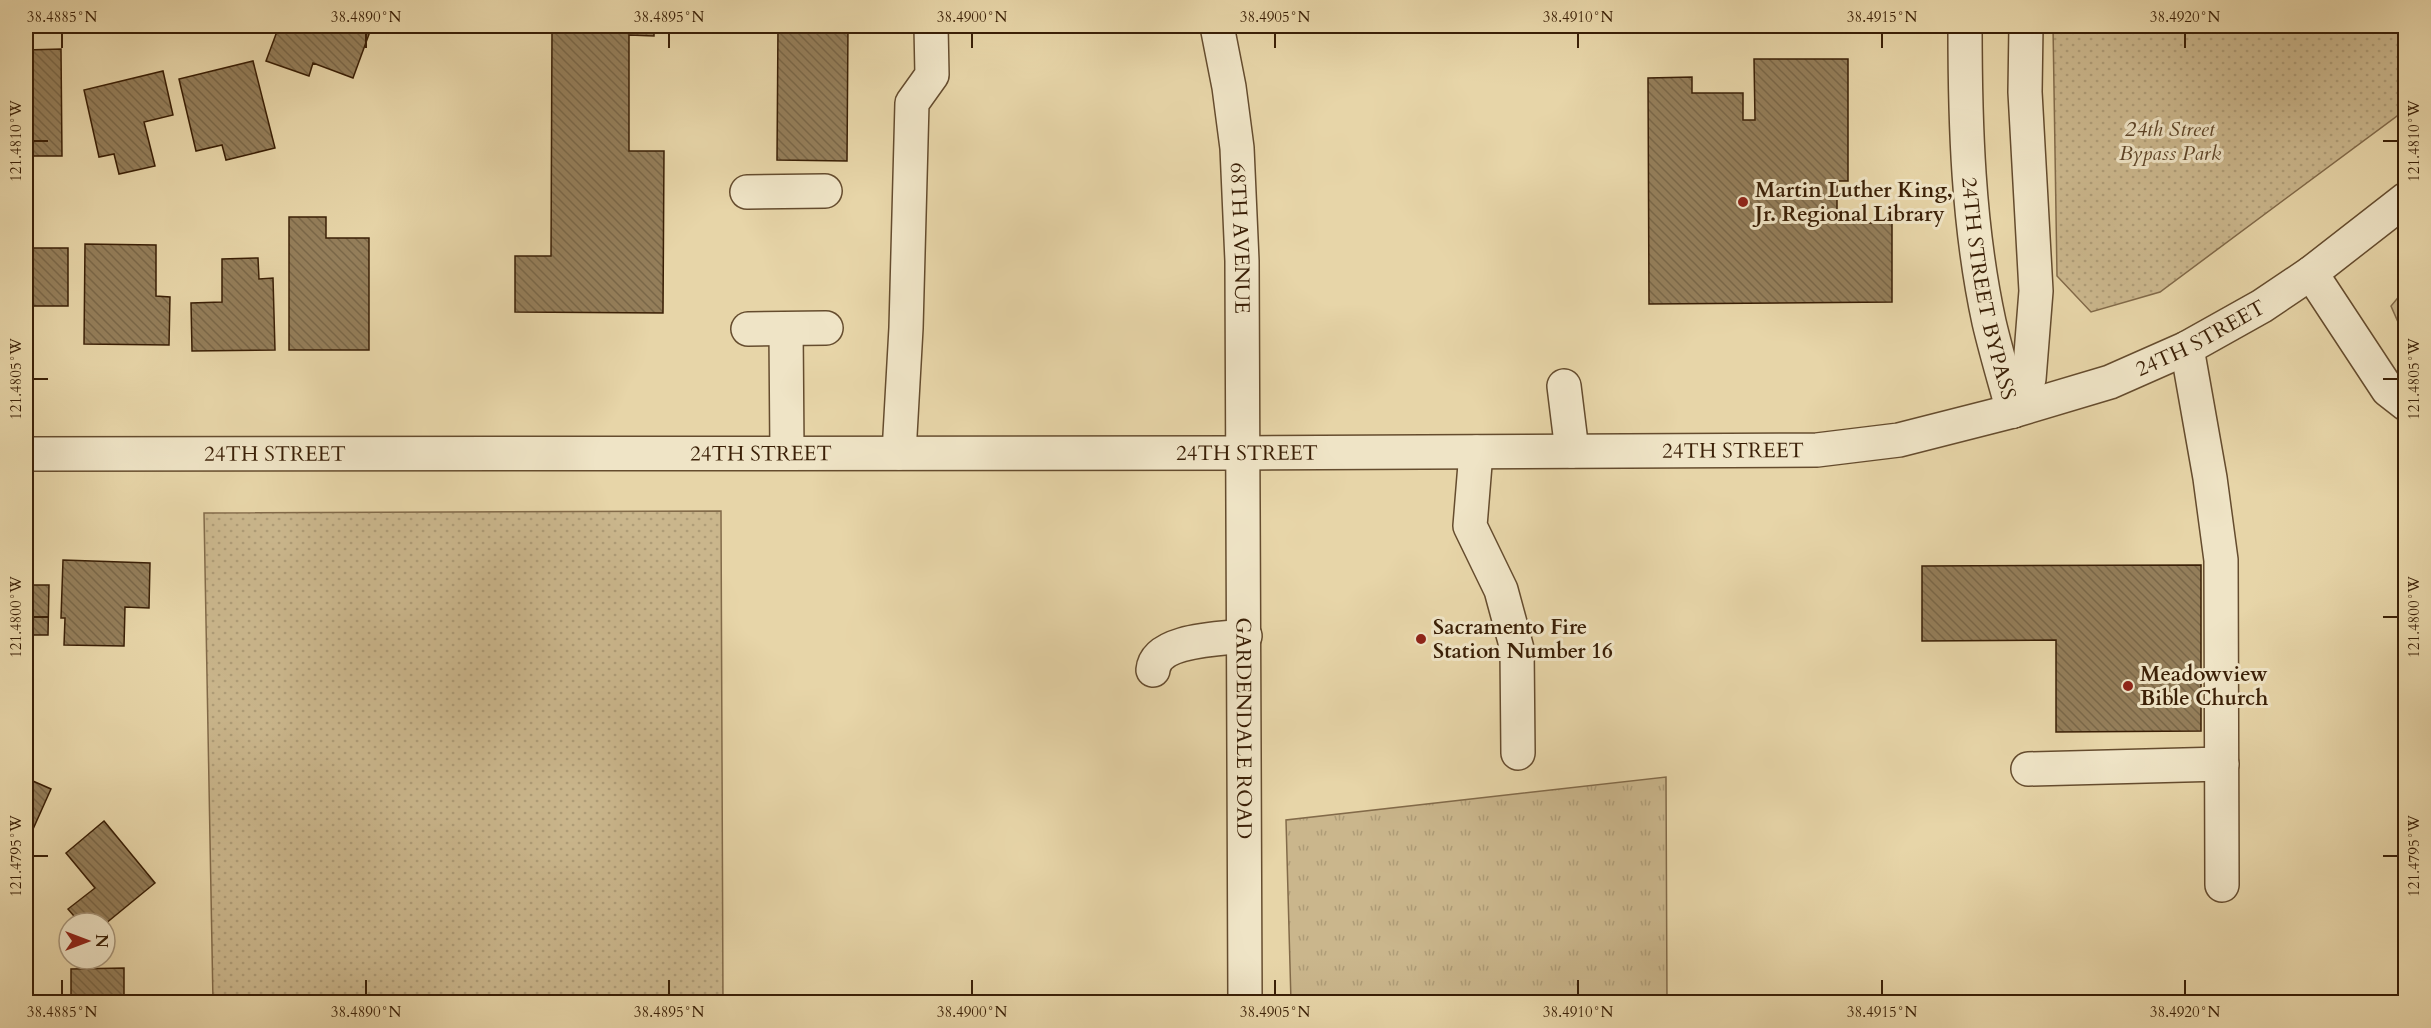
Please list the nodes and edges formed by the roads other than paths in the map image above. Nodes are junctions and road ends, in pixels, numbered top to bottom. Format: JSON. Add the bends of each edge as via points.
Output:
{"nodes":[{"id":1,"x":931,"y":26,"type":"edge"},
{"id":2,"x":1217,"y":26,"type":"edge"},
{"id":3,"x":1965,"y":26,"type":"edge"},
{"id":4,"x":2026,"y":26,"type":"edge"},
{"id":5,"x":825,"y":191,"type":"dead end"},
{"id":6,"x":747,"y":192,"type":"dead end"},
{"id":7,"x":2406,"y":199,"type":"edge"},
{"id":8,"x":2312,"y":273,"type":"junction"},
{"id":9,"x":748,"y":328,"type":"dead end"},
{"id":10,"x":786,"y":328,"type":"junction"},
{"id":11,"x":826,"y":328,"type":"dead end"},
{"id":12,"x":2187,"y":348,"type":"junction"},
{"id":13,"x":1564,"y":386,"type":"dead end"},
{"id":14,"x":2406,"y":404,"type":"edge"},
{"id":15,"x":2013,"y":411,"type":"junction"},
{"id":16,"x":1572,"y":451,"type":"junction"},
{"id":17,"x":1476,"y":452,"type":"junction"},
{"id":18,"x":787,"y":453,"type":"junction"},
{"id":19,"x":899,"y":453,"type":"junction"},
{"id":20,"x":1244,"y":453,"type":"junction"},
{"id":21,"x":26,"y":454,"type":"edge"},
{"id":22,"x":1245,"y":636,"type":"junction"},
{"id":23,"x":1153,"y":670,"type":"dead end"},
{"id":24,"x":1518,"y":753,"type":"dead end"},
{"id":25,"x":2222,"y":764,"type":"junction"},
{"id":26,"x":2028,"y":769,"type":"dead end"},
{"id":27,"x":2222,"y":885,"type":"dead end"},
{"id":28,"x":1245,"y":1002,"type":"edge"}],
"edges":[{"from":1,"to":19,"type":"street","via":[[932,75],[912,103]]},
{"from":2,"to":20,"type":"street","name":"68TH AVENUE","via":[[1237,148]]},
{"from":3,"to":15,"type":"street","name":"24TH STREET BYPASS","via":[[1965,115],[1975,236],[1989,322]]},
{"from":4,"to":15,"type":"street","name":"24TH STREET BYPASS","via":[[2025,92],[2036,291],[2029,379]]},
{"from":5,"to":6,"type":"street"},
{"from":7,"to":8,"type":"street","name":"24TH STREET"},
{"from":8,"to":12,"type":"street","name":"24TH STREET"},
{"from":8,"to":14,"type":"street","via":[[2388,390]]},
{"from":9,"to":10,"type":"street"},
{"from":10,"to":11,"type":"street"},
{"from":10,"to":18,"type":"street"},
{"from":12,"to":15,"type":"street","name":"24TH STREET","via":[[2110,382]]},
{"from":12,"to":25,"type":"street","via":[[2220,560]]},
{"from":13,"to":16,"type":"street"},
{"from":15,"to":16,"type":"street","name":"24TH STREET","via":[[1899,440],[1817,450]]},
{"from":16,"to":17,"type":"street","name":"24TH STREET"},
{"from":17,"to":20,"type":"street","name":"24TH STREET"},
{"from":17,"to":24,"type":"street","via":[[1470,526],[1501,590],[1516,649]]},
{"from":18,"to":19,"type":"street","name":"24TH STREET"},
{"from":18,"to":21,"type":"street","name":"24TH STREET"},
{"from":19,"to":20,"type":"street","name":"24TH STREET"},
{"from":20,"to":22,"type":"street","name":"GARDENDALE ROAD"},
{"from":22,"to":23,"type":"street","via":[[1174,646],[1153,664]]},
{"from":22,"to":28,"type":"street","name":"GARDENDALE ROAD"},
{"from":25,"to":26,"type":"street"},
{"from":25,"to":27,"type":"street"}]}
